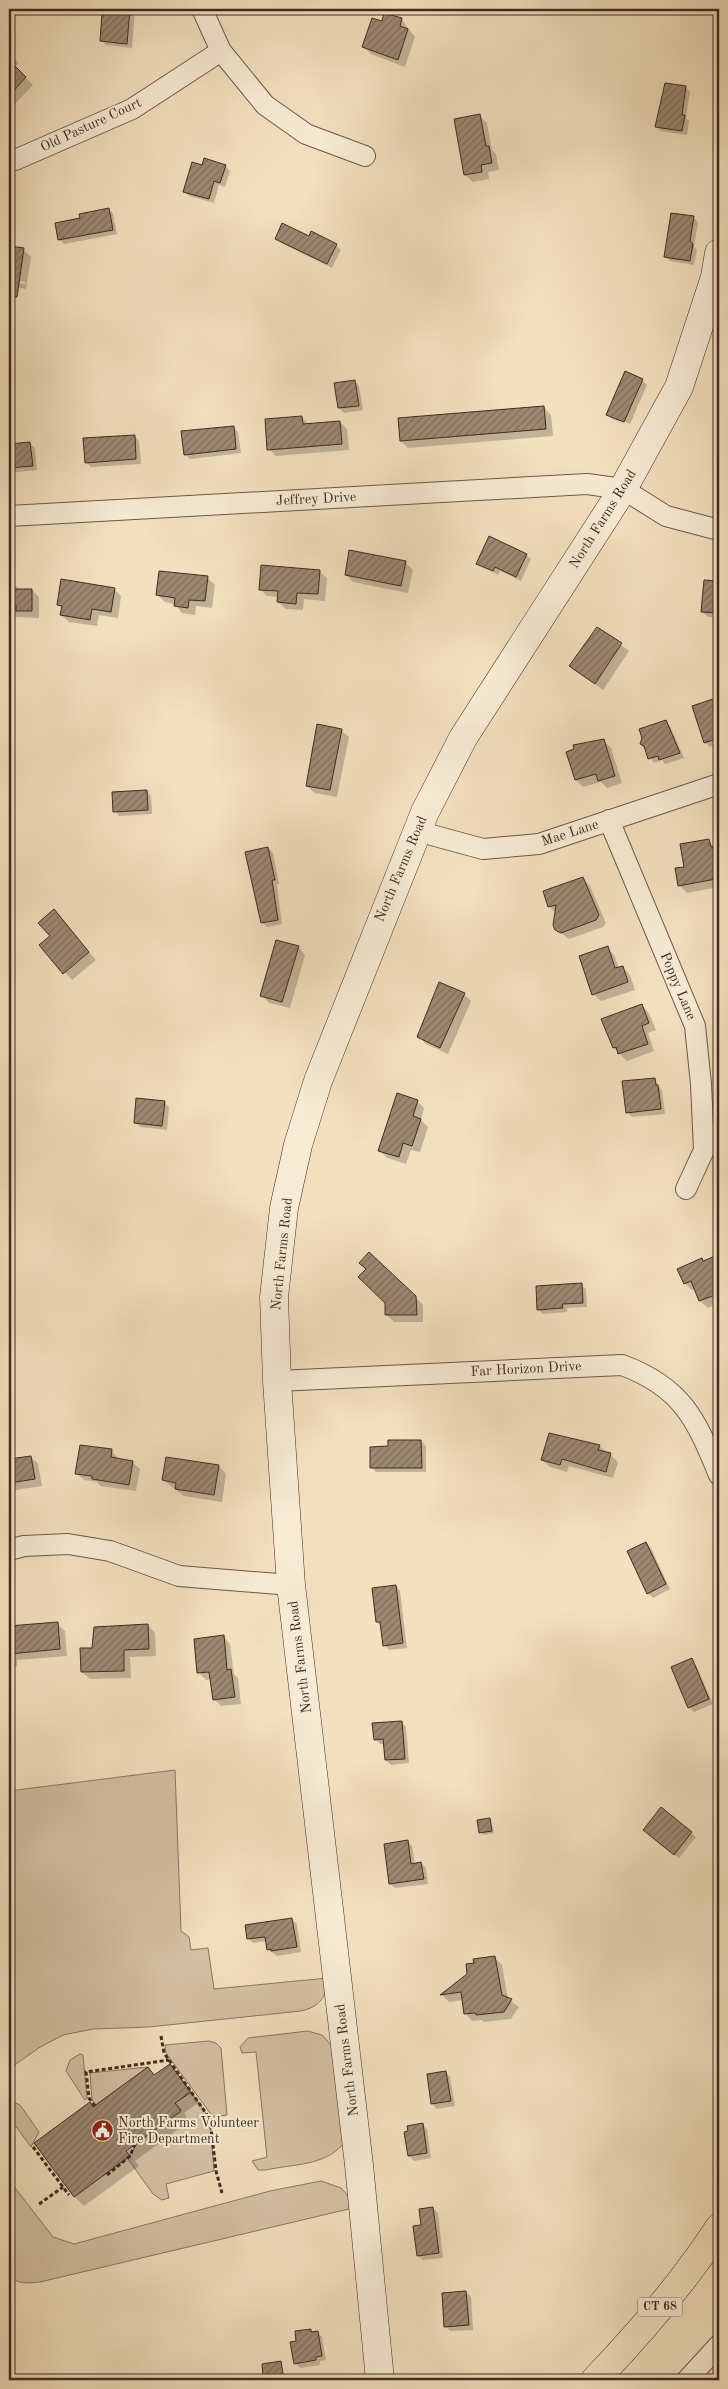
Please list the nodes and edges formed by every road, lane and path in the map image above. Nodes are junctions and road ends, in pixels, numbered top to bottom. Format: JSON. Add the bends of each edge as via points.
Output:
{"nodes":[{"id":1,"x":202,"y":9,"type":"edge"},
{"id":2,"x":221,"y":51,"type":"junction"},
{"id":3,"x":365,"y":156,"type":"dead end"},
{"id":4,"x":9,"y":161,"type":"edge"},
{"id":5,"x":719,"y":254,"type":"edge"},
{"id":6,"x":624,"y":490,"type":"junction"},
{"id":7,"x":9,"y":516,"type":"edge"},
{"id":8,"x":719,"y":530,"type":"edge"},
{"id":9,"x":719,"y":784,"type":"edge"},
{"id":10,"x":609,"y":820,"type":"junction"},
{"id":11,"x":417,"y":831,"type":"junction"},
{"id":12,"x":686,"y":1189,"type":"dead end"},
{"id":13,"x":277,"y":1381,"type":"junction"},
{"id":14,"x":719,"y":1475,"type":"edge"},
{"id":15,"x":9,"y":1550,"type":"edge"},
{"id":16,"x":291,"y":1585,"type":"junction"},
{"id":17,"x":161,"y":2036,"type":"dead end"},
{"id":18,"x":169,"y":2060,"type":"junction"},
{"id":19,"x":94,"y":2106,"type":"dead end"},
{"id":20,"x":135,"y":2144,"type":"dead end"},
{"id":21,"x":33,"y":2147,"type":"dead end"},
{"id":22,"x":107,"y":2174,"type":"dead end"},
{"id":23,"x":63,"y":2187,"type":"junction"},
{"id":24,"x":222,"y":2193,"type":"dead end"},
{"id":25,"x":69,"y":2195,"type":"dead end"},
{"id":26,"x":40,"y":2204,"type":"dead end"},
{"id":27,"x":719,"y":2228,"type":"edge"},
{"id":28,"x":719,"y":2345,"type":"edge"},
{"id":29,"x":380,"y":2380,"type":"edge"},
{"id":30,"x":595,"y":2380,"type":"edge"},
{"id":31,"x":686,"y":2380,"type":"edge"}],
"edges":[{"from":1,"to":2,"type":"street"},
{"from":2,"to":3,"type":"street","via":[[265,105],[306,134]]},
{"from":2,"to":4,"type":"street","name":"Old Pasture Court","via":[[132,110]]},
{"from":5,"to":6,"type":"main road","name":"North Farms Road","via":[[715,277],[679,387]]},
{"from":6,"to":7,"type":"street","name":"Jeffrey Drive","via":[[587,484]]},
{"from":6,"to":8,"type":"street","via":[[666,516]]},
{"from":6,"to":11,"type":"main road","name":"North Farms Road","via":[[463,738]]},
{"from":9,"to":10,"type":"street","name":"Mae Lane"},
{"from":10,"to":11,"type":"street","name":"Mae Lane","via":[[540,844],[483,849]]},
{"from":10,"to":12,"type":"street","name":"Poppy Lane","via":[[695,1026],[704,1150]]},
{"from":11,"to":13,"type":"main road","name":"North Farms Road","via":[[318,1081],[298,1145],[284,1208],[274,1297]]},
{"from":13,"to":14,"type":"street","name":"Far Horizon Drive","via":[[622,1365],[653,1378],[679,1399],[695,1422]]},
{"from":13,"to":16,"type":"main road","name":"North Farms Road"},
{"from":15,"to":16,"type":"street","via":[[68,1544],[110,1551],[179,1576]]},
{"from":16,"to":29,"type":"main road","name":"North Farms Road","via":[[359,2165]]},
{"from":17,"to":18,"type":"path","via":[[164,2053]]},
{"from":18,"to":19,"type":"path","via":[[86,2072],[89,2098]]},
{"from":18,"to":24,"type":"path","via":[[210,2119]]},
{"from":20,"to":22,"type":"path","via":[[130,2156]]},
{"from":21,"to":23,"type":"path"},
{"from":23,"to":25,"type":"path"},
{"from":23,"to":26,"type":"path"},
{"from":27,"to":30,"type":"main road","number":"CT 68","via":[[630,2343]]},
{"from":28,"to":31,"type":"street"}]}
